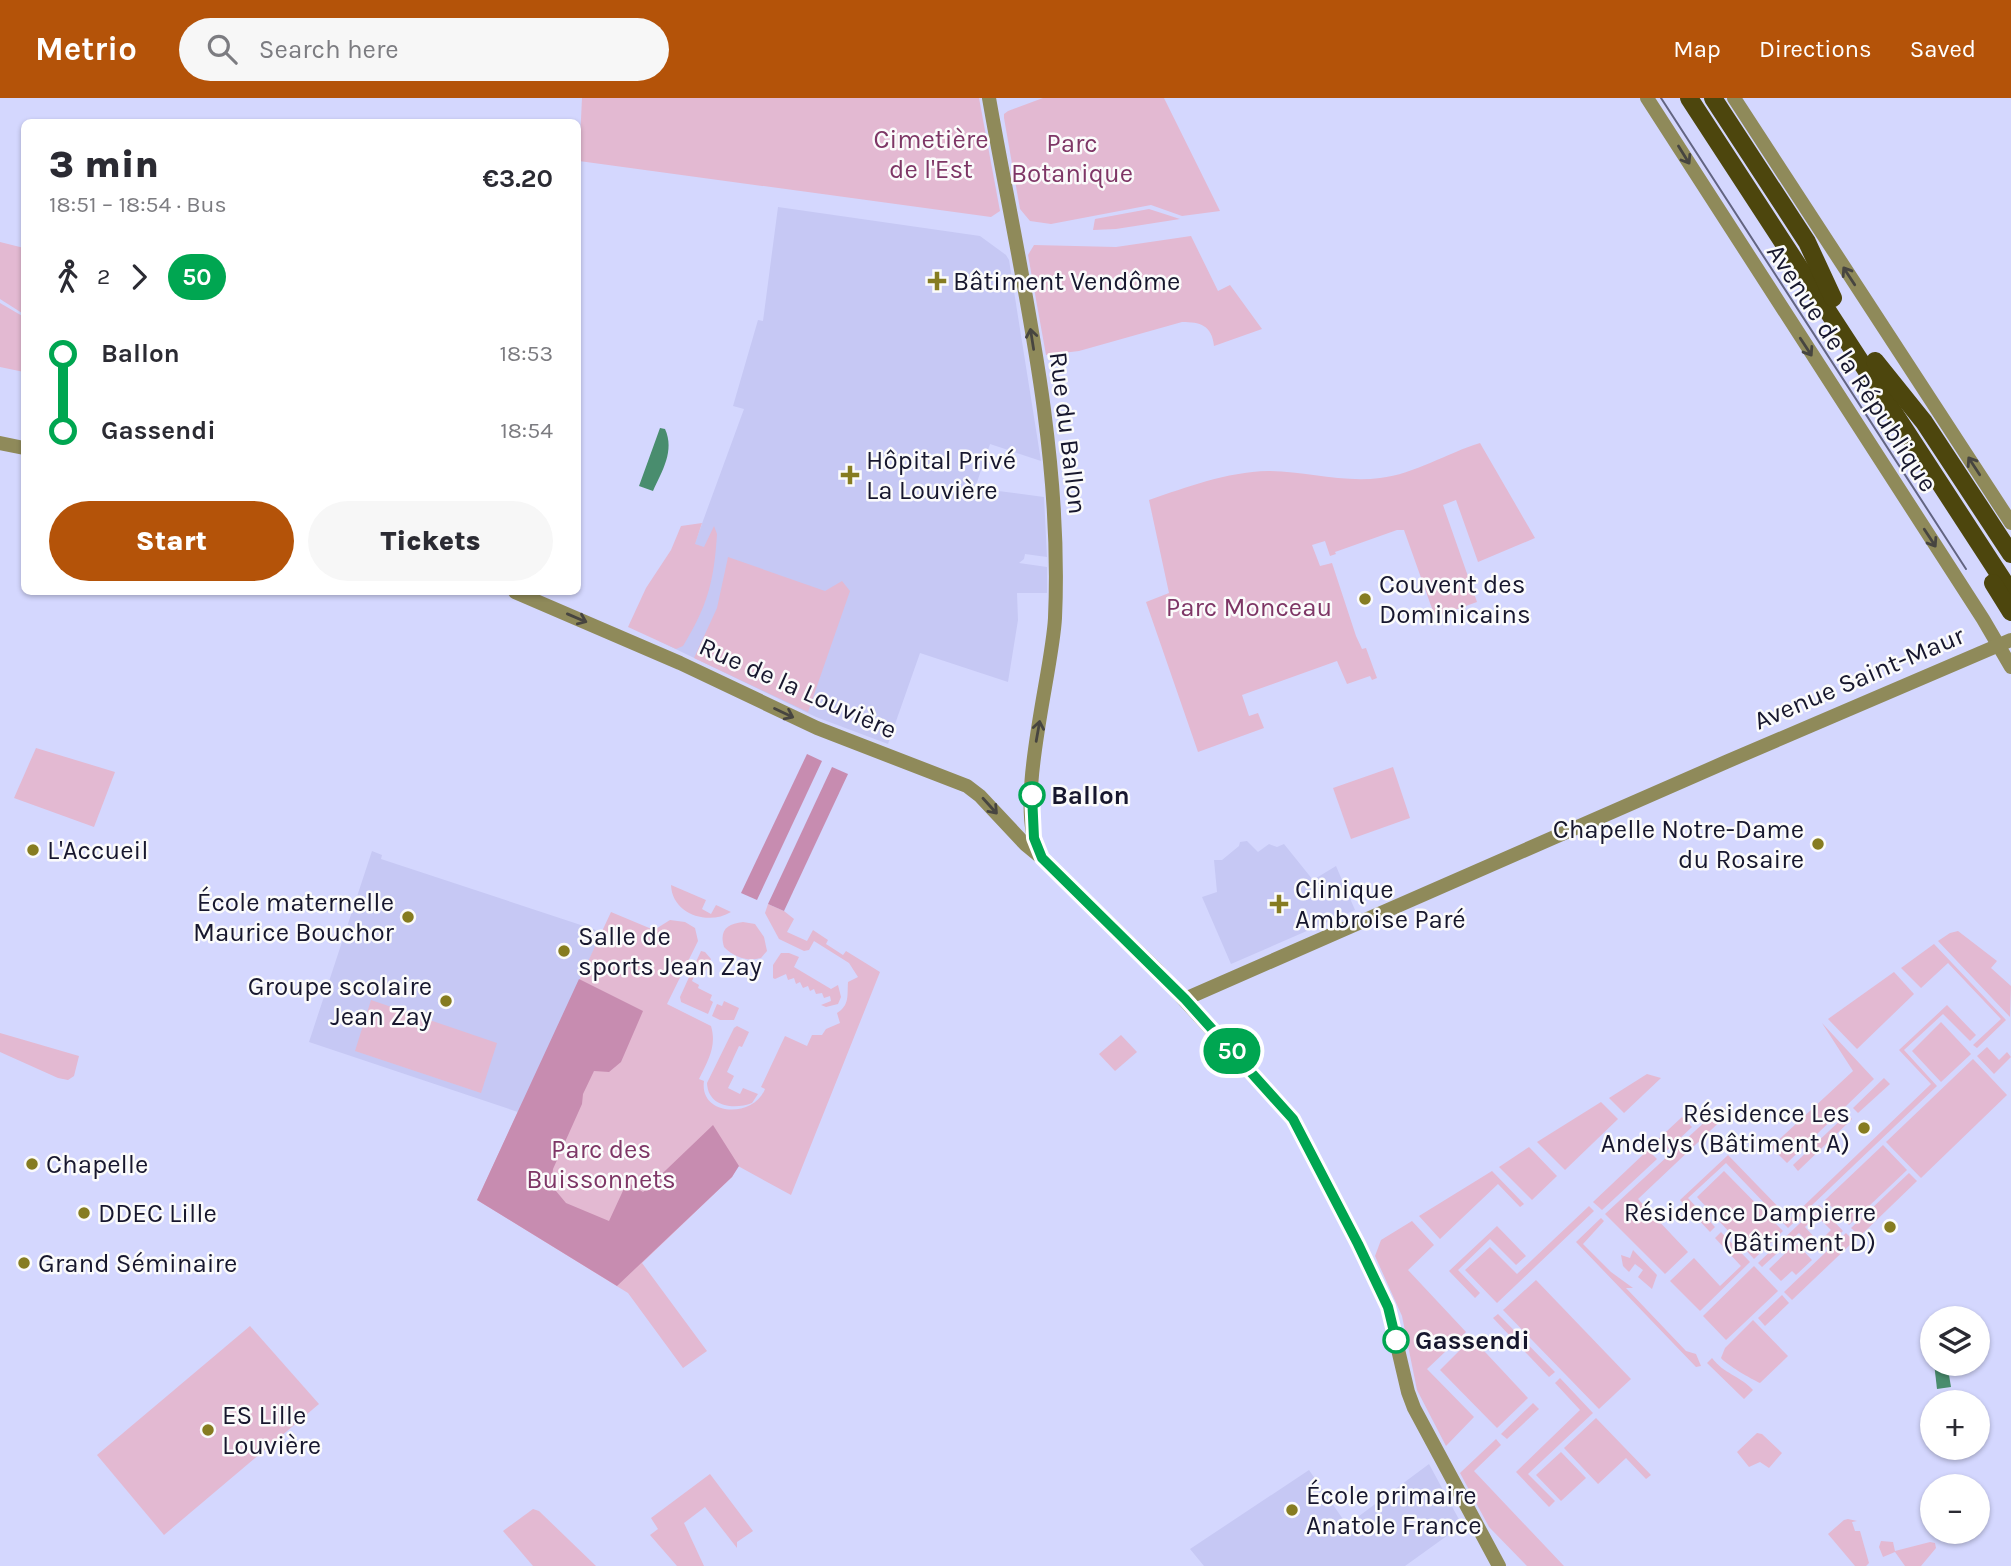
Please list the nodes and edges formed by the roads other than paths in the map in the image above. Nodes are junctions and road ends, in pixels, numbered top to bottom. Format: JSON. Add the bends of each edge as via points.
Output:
{"nodes":[{"id":1,"x":989,"y":98,"type":"edge"},
{"id":2,"x":1647,"y":98,"type":"edge"},
{"id":3,"x":1677,"y":98,"type":"edge"},
{"id":4,"x":1689,"y":98,"type":"edge"},
{"id":5,"x":1702,"y":98,"type":"edge"},
{"id":6,"x":1713,"y":98,"type":"edge"},
{"id":7,"x":1734,"y":98,"type":"edge"},
{"id":8,"x":1763,"y":212,"type":"junction"},
{"id":9,"x":1833,"y":299,"type":"junction"},
{"id":10,"x":1832,"y":317,"type":"junction"},
{"id":11,"x":1875,"y":361,"type":"junction"},
{"id":12,"x":0,"y":443,"type":"edge"},
{"id":13,"x":21,"y":447,"type":"edge"},
{"id":14,"x":2011,"y":523,"type":"edge"},
{"id":15,"x":2011,"y":554,"type":"edge"},
{"id":16,"x":2011,"y":572,"type":"edge"},
{"id":17,"x":2010,"y":592,"type":"edge"},
{"id":18,"x":521,"y":595,"type":"edge"},
{"id":19,"x":2011,"y":612,"type":"edge"},
{"id":20,"x":2005,"y":643,"type":"edge"},
{"id":21,"x":2011,"y":667,"type":"edge"},
{"id":22,"x":1042,"y":858,"type":"junction"},
{"id":23,"x":1185,"y":999,"type":"junction"},
{"id":24,"x":1499,"y":1566,"type":"edge"}],
"edges":[{"from":22,"to":1,"type":"street","name":"Rue du Ballon","one_way":true,"via":[[1032,830],[1032,776],[1054,633],[1055,524],[1042,399]]},
{"from":2,"to":20,"type":"street","name":"Avenue de la République","one_way":true},
{"from":3,"to":8,"type":"main road","via":[[1731,178]]},
{"from":4,"to":8,"type":"main road","name":"Avenue de la République"},
{"from":5,"to":9,"type":"main road","name":"Avenue de la République"},
{"from":6,"to":9,"type":"main road","via":[[1807,242]]},
{"from":14,"to":7,"type":"street","name":"Avenue de la République","one_way":true},
{"from":8,"to":10,"type":"main road","name":"Avenue de la République"},
{"from":9,"to":11,"type":"main road","name":"Avenue de la République"},
{"from":10,"to":17,"type":"main road","name":"Avenue de la République"},
{"from":10,"to":19,"type":"main road","via":[[1877,403]]},
{"from":11,"to":15,"type":"main road","via":[[1924,422]]},
{"from":11,"to":16,"type":"main road","name":"Avenue de la République"},
{"from":12,"to":13,"type":"street"},
{"from":18,"to":22,"type":"street","name":"Rue de la Louvière","one_way":true,"via":[[817,728],[967,786]]},
{"from":20,"to":21,"type":"street","name":"Avenue de la République"},
{"from":20,"to":23,"type":"street","name":"Avenue Saint-Maur"},
{"from":22,"to":23,"type":"street","name":"Rue de la Louvière"},
{"from":23,"to":24,"type":"street","name":"Rue de la Louvière","via":[[1293,1119],[1388,1307],[1414,1408]]}]}
